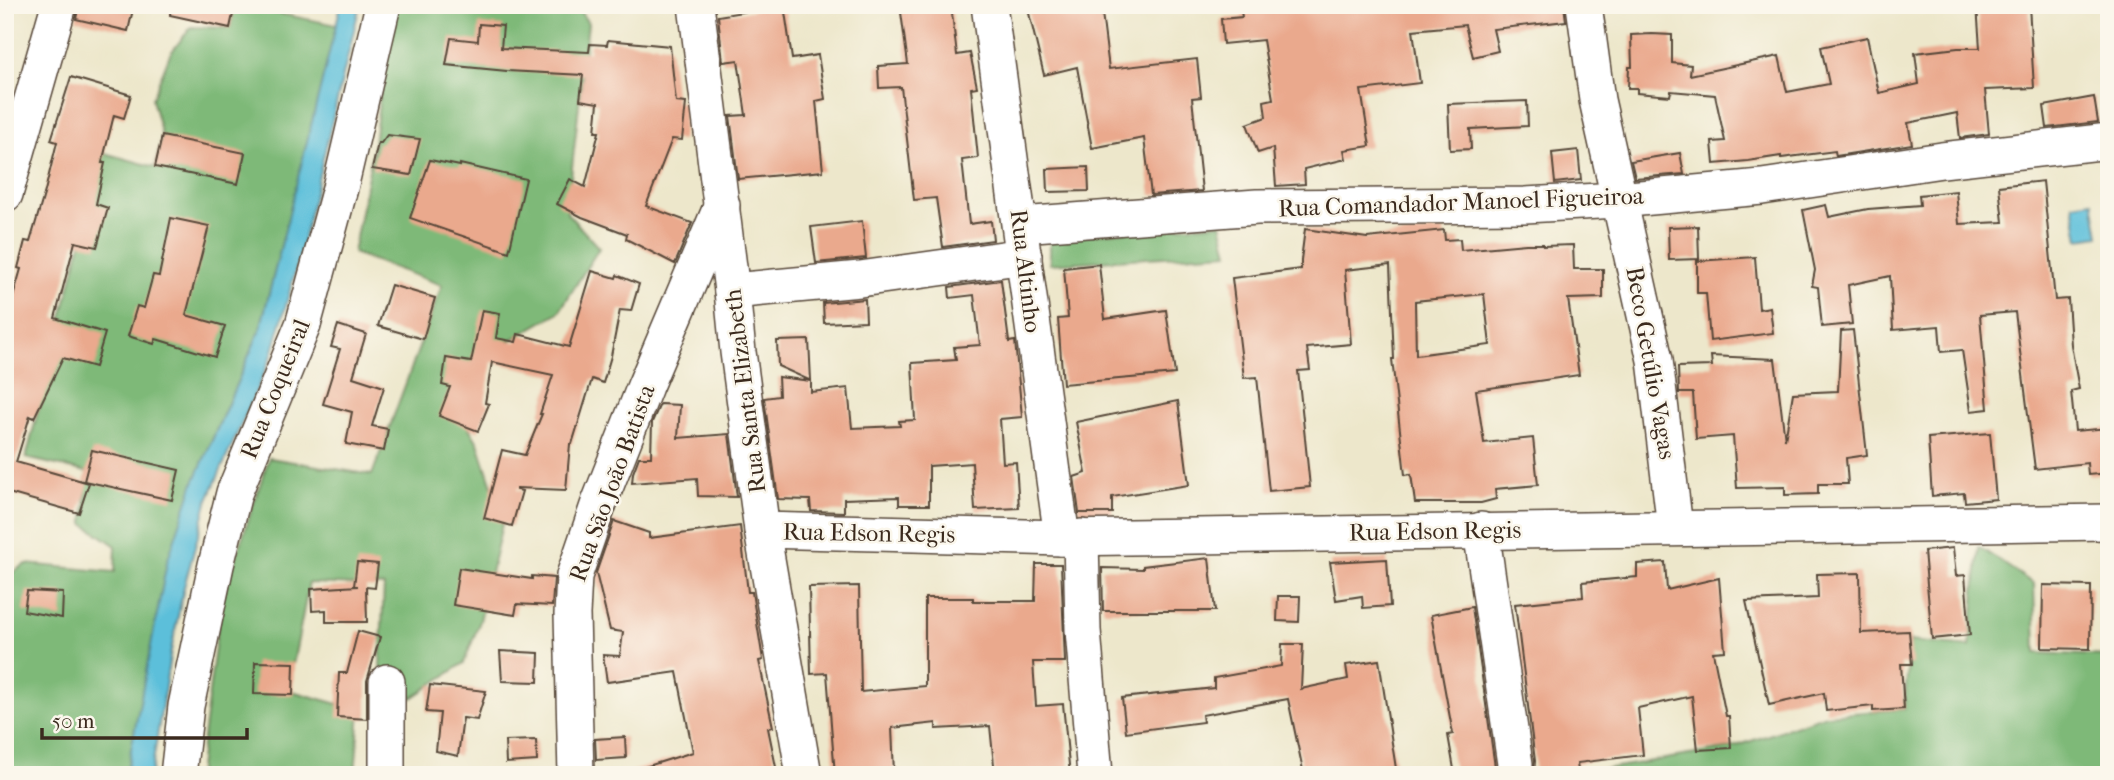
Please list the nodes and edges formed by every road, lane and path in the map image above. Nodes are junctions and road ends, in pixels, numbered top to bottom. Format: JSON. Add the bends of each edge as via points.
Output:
{"nodes":[{"id":1,"x":60,"y":5,"type":"edge"},
{"id":2,"x":383,"y":5,"type":"edge"},
{"id":3,"x":696,"y":5,"type":"edge"},
{"id":4,"x":989,"y":5,"type":"edge"},
{"id":5,"x":1584,"y":5,"type":"edge"},
{"id":6,"x":2109,"y":141,"type":"edge"},
{"id":7,"x":5,"y":194,"type":"edge"},
{"id":8,"x":1618,"y":200,"type":"junction"},
{"id":9,"x":722,"y":205,"type":"junction"},
{"id":10,"x":1022,"y":240,"type":"junction"},
{"id":11,"x":733,"y":291,"type":"junction"},
{"id":12,"x":2109,"y":522,"type":"edge"},
{"id":13,"x":1675,"y":528,"type":"junction"},
{"id":14,"x":762,"y":530,"type":"junction"},
{"id":15,"x":1481,"y":530,"type":"junction"},
{"id":16,"x":1072,"y":537,"type":"junction"},
{"id":17,"x":387,"y":682,"type":"dead end"},
{"id":18,"x":1515,"y":764,"type":"dead end"},
{"id":19,"x":178,"y":775,"type":"edge"},
{"id":20,"x":387,"y":775,"type":"edge"},
{"id":21,"x":576,"y":775,"type":"edge"},
{"id":22,"x":804,"y":775,"type":"edge"},
{"id":23,"x":1095,"y":775,"type":"edge"}],
"edges":[{"from":1,"to":7,"type":"street"},
{"from":2,"to":19,"type":"street","name":"Rua Coqueiral","via":[[303,325],[234,493],[186,706]]},
{"from":3,"to":9,"type":"street","name":"Rua Santa Elizabeth"},
{"from":4,"to":10,"type":"street","name":"Rua Altinho"},
{"from":5,"to":8,"type":"street","name":"Beco Getúlio Vagas","via":[[1597,100]]},
{"from":6,"to":8,"type":"street","name":"Rua Comandador Manoel Figueiroa","via":[[1762,187]]},
{"from":8,"to":10,"type":"street","name":"Rua Comandador Manoel Figueiroa","via":[[1257,207]]},
{"from":8,"to":13,"type":"street","name":"Beco Getúlio Vagas","via":[[1655,360]]},
{"from":9,"to":11,"type":"street","name":"Rua Santa Elizabeth"},
{"from":9,"to":21,"type":"street","name":"Rua São João Batista","via":[[645,386],[573,576]]},
{"from":10,"to":11,"type":"street","name":"Rua Comandador Manoel Figueiroa","via":[[860,279]]},
{"from":10,"to":16,"type":"street","name":"Rua Altinho"},
{"from":11,"to":14,"type":"street","name":"Rua Santa Elizabeth"},
{"from":12,"to":13,"type":"street","name":"Rua Edson Regis"},
{"from":13,"to":15,"type":"street","name":"Rua Edson Regis"},
{"from":14,"to":16,"type":"street","name":"Rua Edson Regis"},
{"from":14,"to":22,"type":"street","name":"Rua Santa Elizabeth"},
{"from":15,"to":16,"type":"street","name":"Rua Edson Regis"},
{"from":15,"to":18,"type":"street"},
{"from":16,"to":23,"type":"street","name":"Rua Altinho"},
{"from":17,"to":20,"type":"street"}]}
